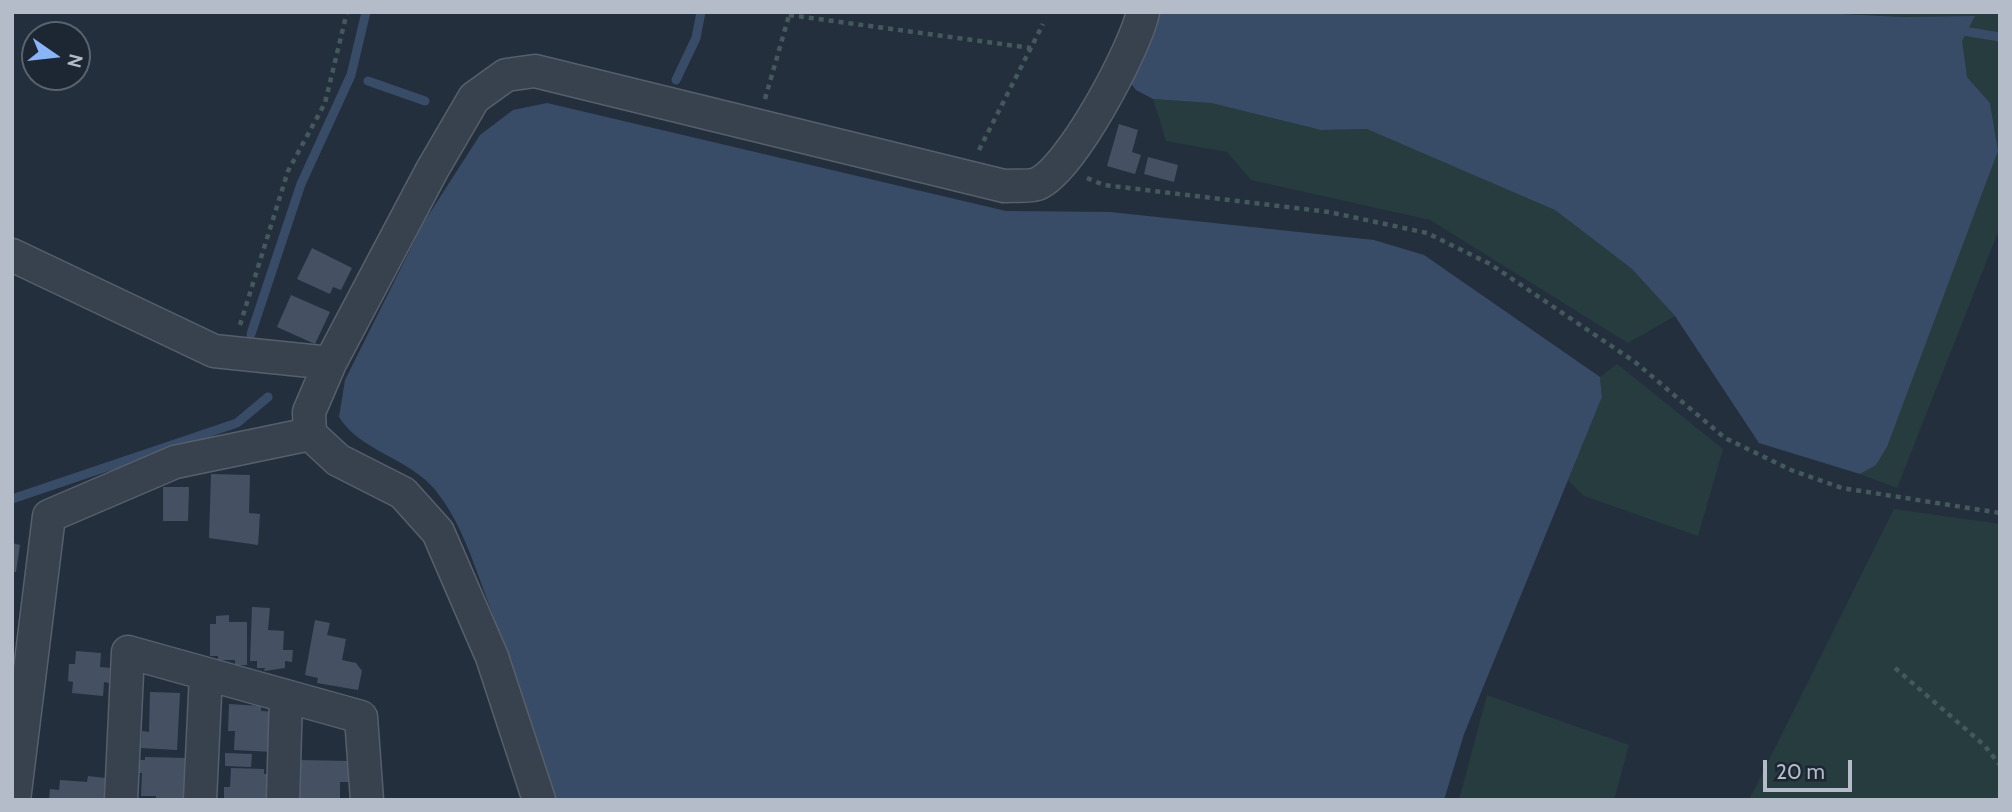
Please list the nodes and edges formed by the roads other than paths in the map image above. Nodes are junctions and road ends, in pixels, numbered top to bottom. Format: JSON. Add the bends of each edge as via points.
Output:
{"nodes":[{"id":1,"x":1143,"y":12,"type":"edge"},
{"id":2,"x":12,"y":256,"type":"edge"},
{"id":3,"x":330,"y":363,"type":"junction"},
{"id":4,"x":310,"y":434,"type":"junction"},
{"id":5,"x":206,"y":674,"type":"junction"},
{"id":6,"x":286,"y":696,"type":"junction"},
{"id":7,"x":14,"y":800,"type":"edge"},
{"id":8,"x":121,"y":800,"type":"edge"},
{"id":9,"x":201,"y":800,"type":"edge"},
{"id":10,"x":283,"y":800,"type":"edge"},
{"id":11,"x":368,"y":800,"type":"edge"},
{"id":12,"x":539,"y":800,"type":"edge"}],
"edges":[{"from":1,"to":3,"type":"street","via":[[1138,34],[1080,138],[1061,166],[1036,184],[1004,186],[535,71],[506,75],[474,98]]},
{"from":2,"to":3,"type":"street","via":[[214,351]]},
{"from":3,"to":4,"type":"street","via":[[309,412]]},
{"from":4,"to":7,"type":"street","via":[[175,462],[49,516]]},
{"from":4,"to":12,"type":"street","via":[[338,460],[403,493],[438,532],[492,657]]},
{"from":5,"to":6,"type":"street"},
{"from":5,"to":8,"type":"street","via":[[128,652]]},
{"from":5,"to":9,"type":"street"},
{"from":6,"to":10,"type":"street"},
{"from":6,"to":11,"type":"street","via":[[361,717]]}]}
